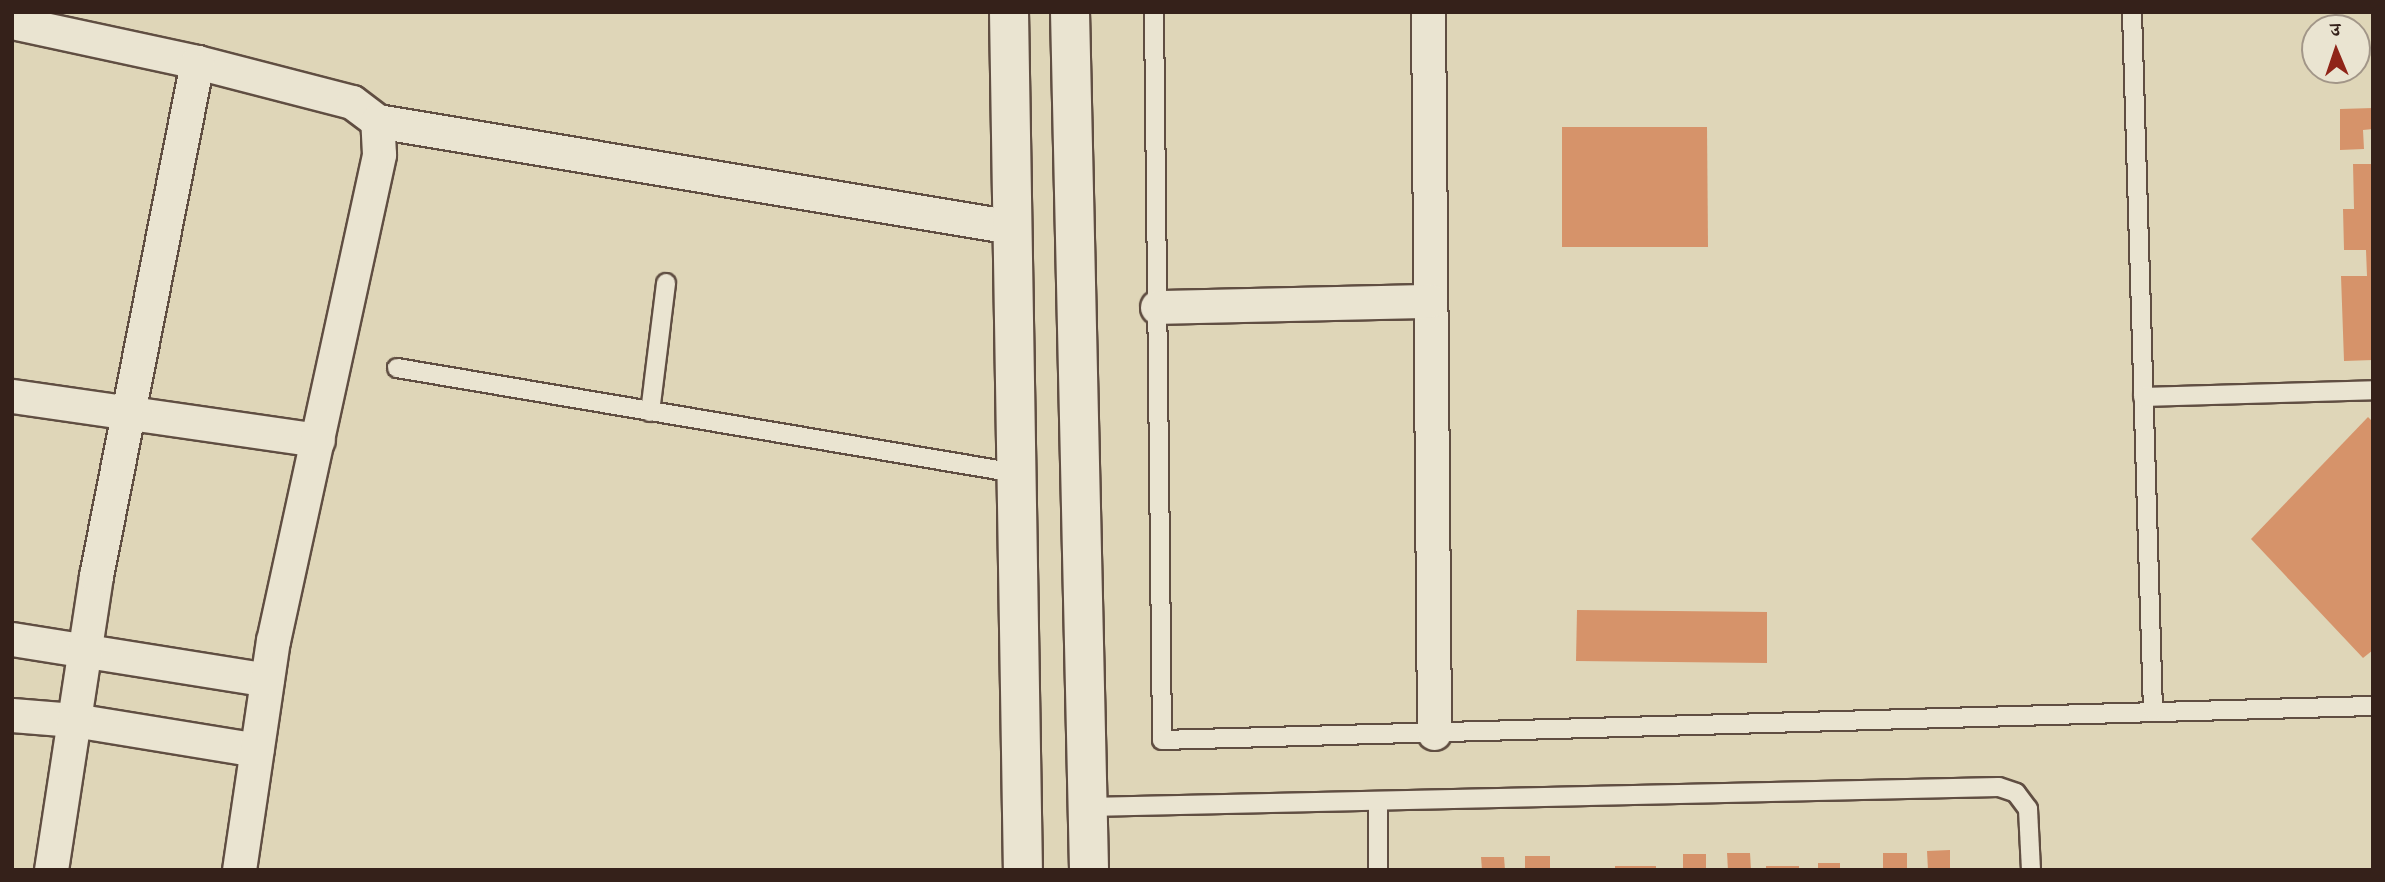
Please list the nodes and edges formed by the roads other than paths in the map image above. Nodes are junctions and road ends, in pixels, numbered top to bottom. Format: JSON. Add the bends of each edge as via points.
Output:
{"nodes":[{"id":1,"x":1009,"y":12,"type":"edge"},
{"id":2,"x":1070,"y":12,"type":"edge"},
{"id":3,"x":1154,"y":12,"type":"edge"},
{"id":4,"x":1428,"y":12,"type":"edge"},
{"id":5,"x":2132,"y":12,"type":"edge"},
{"id":6,"x":12,"y":22,"type":"edge"},
{"id":7,"x":198,"y":62,"type":"junction"},
{"id":8,"x":377,"y":121,"type":"junction"},
{"id":9,"x":1012,"y":227,"type":"junction"},
{"id":10,"x":666,"y":283,"type":"dead end"},
{"id":11,"x":1430,"y":301,"type":"junction"},
{"id":12,"x":1157,"y":307,"type":"junction"},
{"id":13,"x":397,"y":368,"type":"dead end"},
{"id":14,"x":2373,"y":390,"type":"edge"},
{"id":15,"x":12,"y":396,"type":"edge"},
{"id":16,"x":2143,"y":397,"type":"junction"},
{"id":17,"x":126,"y":412,"type":"junction"},
{"id":18,"x":650,"y":412,"type":"junction"},
{"id":19,"x":318,"y":440,"type":"junction"},
{"id":20,"x":1016,"y":473,"type":"junction"},
{"id":21,"x":12,"y":639,"type":"edge"},
{"id":22,"x":85,"y":650,"type":"junction"},
{"id":23,"x":267,"y":680,"type":"junction"},
{"id":24,"x":2373,"y":706,"type":"edge"},
{"id":25,"x":2153,"y":712,"type":"junction"},
{"id":26,"x":12,"y":715,"type":"edge"},
{"id":27,"x":74,"y":720,"type":"junction"},
{"id":28,"x":1434,"y":733,"type":"junction"},
{"id":29,"x":257,"y":750,"type":"junction"},
{"id":30,"x":1378,"y":801,"type":"junction"},
{"id":31,"x":1088,"y":807,"type":"junction"},
{"id":32,"x":51,"y":870,"type":"edge"},
{"id":33,"x":239,"y":870,"type":"edge"},
{"id":34,"x":1023,"y":870,"type":"edge"},
{"id":35,"x":1089,"y":870,"type":"edge"},
{"id":36,"x":1378,"y":870,"type":"edge"},
{"id":37,"x":2031,"y":870,"type":"edge"}],
"edges":[{"from":1,"to":9,"type":"street"},
{"from":2,"to":31,"type":"street"},
{"from":3,"to":12,"type":"lane"},
{"from":4,"to":11,"type":"street"},
{"from":5,"to":16,"type":"lane"},
{"from":6,"to":7,"type":"street"},
{"from":7,"to":8,"type":"street","via":[[352,102]]},
{"from":7,"to":17,"type":"street"},
{"from":8,"to":9,"type":"street"},
{"from":8,"to":19,"type":"street","via":[[379,154]]},
{"from":9,"to":20,"type":"street"},
{"from":10,"to":18,"type":"lane"},
{"from":11,"to":12,"type":"street"},
{"from":11,"to":28,"type":"street"},
{"from":12,"to":28,"type":"lane","via":[[1162,740]]},
{"from":13,"to":18,"type":"lane"},
{"from":14,"to":16,"type":"lane"},
{"from":15,"to":17,"type":"street"},
{"from":16,"to":25,"type":"lane"},
{"from":17,"to":19,"type":"street"},
{"from":17,"to":22,"type":"street"},
{"from":18,"to":20,"type":"lane"},
{"from":19,"to":23,"type":"street"},
{"from":20,"to":34,"type":"street"},
{"from":21,"to":22,"type":"street"},
{"from":22,"to":23,"type":"street"},
{"from":22,"to":27,"type":"street"},
{"from":23,"to":29,"type":"street"},
{"from":24,"to":25,"type":"lane"},
{"from":25,"to":28,"type":"lane"},
{"from":26,"to":27,"type":"street"},
{"from":27,"to":29,"type":"street"},
{"from":27,"to":32,"type":"street"},
{"from":29,"to":33,"type":"street"},
{"from":30,"to":31,"type":"lane"},
{"from":30,"to":36,"type":"lane"},
{"from":30,"to":37,"type":"lane","via":[[1999,787],[2017,793],[2028,809]]},
{"from":31,"to":35,"type":"street"}]}
